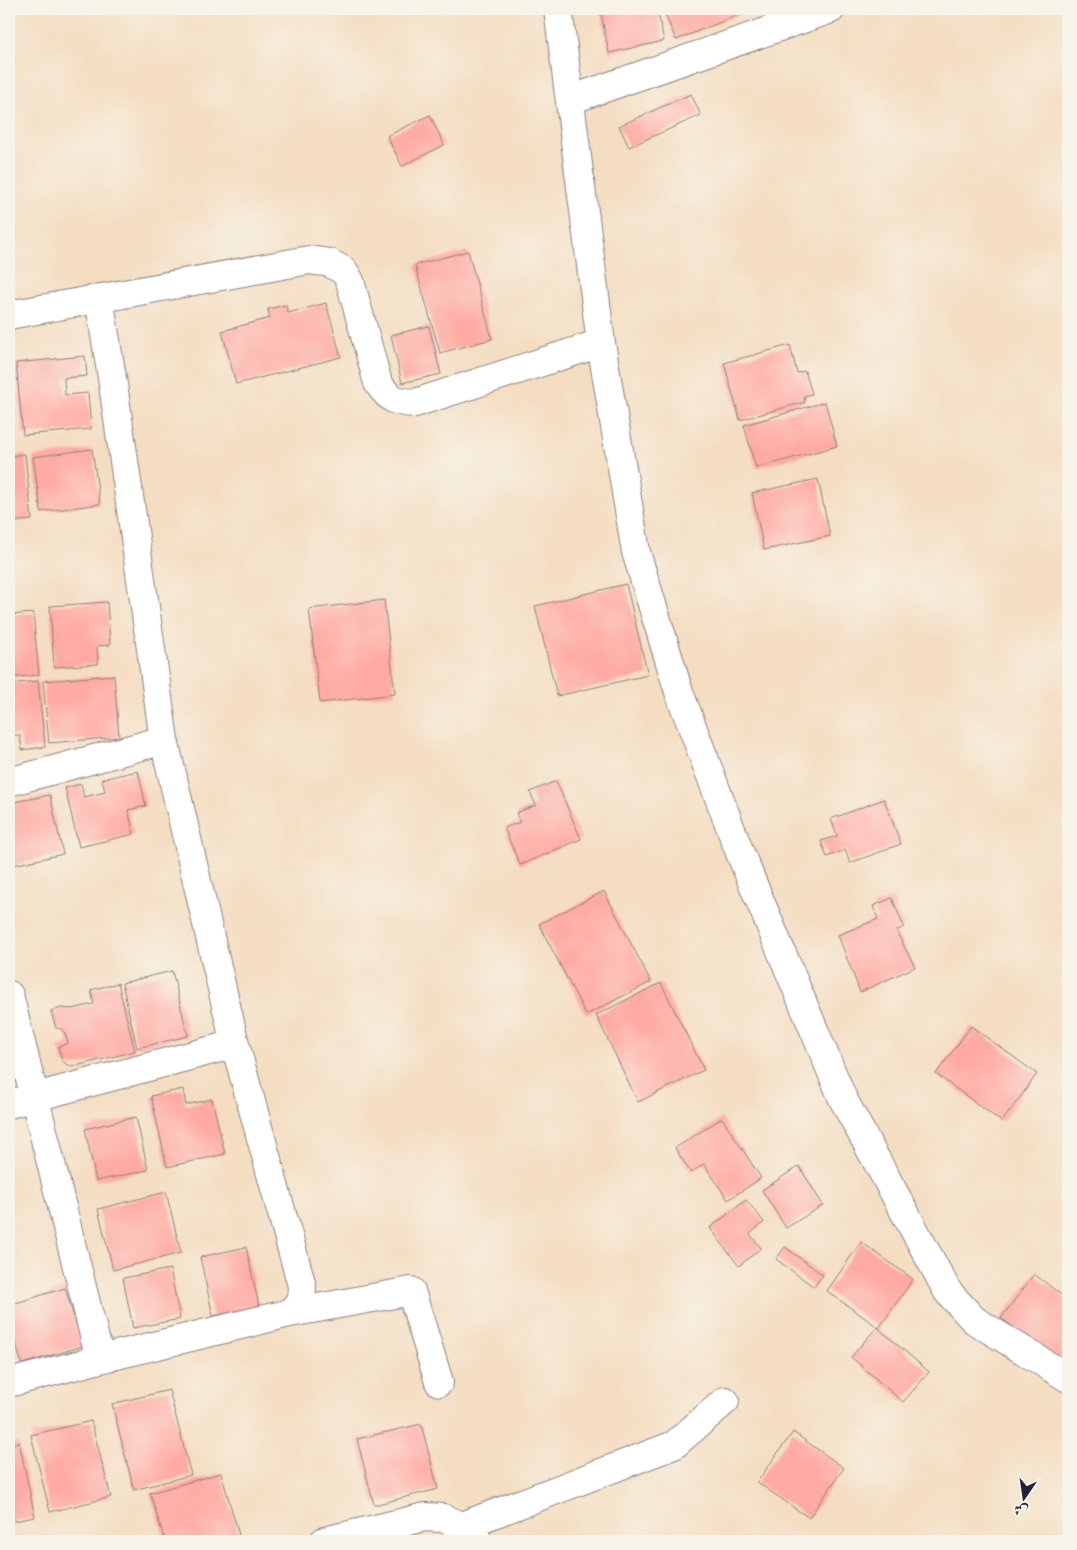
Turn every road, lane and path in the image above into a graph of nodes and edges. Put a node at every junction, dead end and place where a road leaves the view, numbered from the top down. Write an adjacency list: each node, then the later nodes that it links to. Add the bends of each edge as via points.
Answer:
1 (558, 9): 3 (street)
2 (831, 9): 3 (street)
3 (570, 100): 6 (street)
4 (99, 298): 5 (street); 6 (street, via 309,260 330,263 344,271 350,281 378,383 387,396 401,402 416,403); 7 (street)
5 (9, 315)
6 (601, 343): 14 (street, via 636,552 679,692 740,853 843,1099 948,1292 974,1320)
7 (164, 740): 8 (street); 10 (street)
8 (9, 782)
9 (9, 995): 11 (street)
10 (234, 1044): 11 (street); 12 (street, via 302,1286 301,1300)
11 (22, 1101): 13 (street)
12 (290, 1313): 13 (street); 15 (street, via 411,1291)
13 (100, 1359): 16 (street)
14 (1068, 1378)
15 (439, 1382)
16 (9, 1384)
17 (725, 1401): 18 (street, via 674,1445)
18 (470, 1534): 19 (street, via 443,1518 425,1518)
19 (324, 1541)

